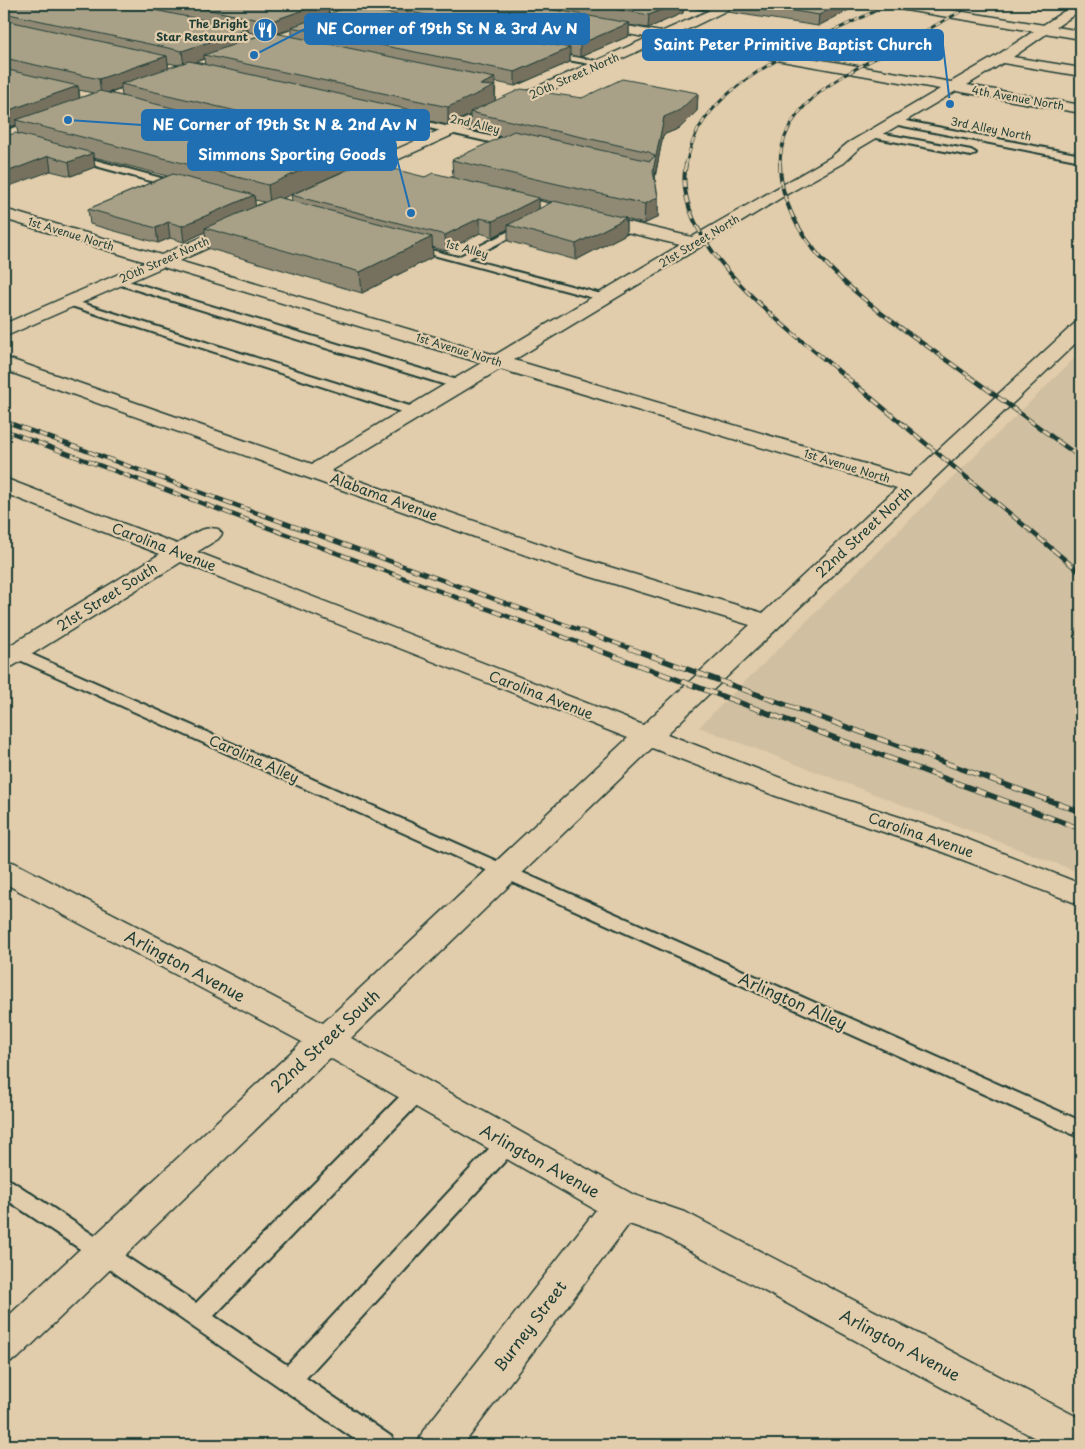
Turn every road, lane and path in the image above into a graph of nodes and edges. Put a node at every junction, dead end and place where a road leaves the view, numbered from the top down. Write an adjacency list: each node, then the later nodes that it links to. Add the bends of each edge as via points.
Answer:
1 (377, 4): 7 (street)
2 (683, 4): 5 (lane)
3 (893, 4): 10 (street)
4 (1081, 5): 10 (street, 21st Street North)
5 (727, 7): 12 (street, 20th Street North)
6 (326, 12): 7 (lane)
7 (344, 16): 8 (lane); 14 (street)
8 (363, 20)
9 (576, 21): 12 (street, 4th Avenue North)
10 (1044, 29): 11 (street); 18 (street, 21st Street North)
11 (1081, 35)
12 (661, 36): 19 (street, 20th Street North); 22 (street, 4th Avenue North)
13 (250, 38): 14 (street)
14 (269, 42): 15 (street); 16 (street)
15 (298, 48)
16 (242, 51)
17 (544, 53): 19 (lane)
18 (1001, 59): 20 (street); 22 (street, 21st Street North)
19 (601, 64): 25 (street, 20th Street North)
20 (1081, 72)
21 (170, 77): 26 (street)
22 (953, 87): 28 (street, 4th Avenue North); 30 (street, 21st Street North)
23 (510, 92): 25 (street)
24 (74, 96): 26 (street)
25 (530, 96): 31 (street, 20th Street North)
26 (98, 102): 27 (street); 33 (street)
27 (128, 109)
28 (1081, 109)
29 (396, 117): 31 (lane, 2nd Alley)
30 (896, 122): 32 (street, 21st Street North); 38 (lane, 3rd Alley North)
31 (452, 130): 35 (lane, 2nd Alley); 40 (street, 20th Street North)
32 (874, 135): 36 (lane); 48 (street, 21st Street North)
33 (4, 137): 34 (lane)
34 (22, 143)
35 (527, 147)
36 (971, 152)
37 (60, 153): 43 (lane)
38 (1081, 158)
39 (341, 159): 40 (street)
40 (370, 166): 41 (street); 42 (street, 20th Street North)
41 (398, 173)
42 (327, 187)
43 (190, 189)
44 (491, 195): 45 (street)
45 (556, 210): 48 (street); 50 (lane)
46 (4, 214): 51 (street, 1st Avenue North)
47 (257, 219): 51 (street, 20th Street North)
48 (695, 244): 53 (street, 21st Street North)
49 (404, 246): 50 (lane, 1st Alley)
50 (459, 260): 53 (lane, 1st Alley)
51 (161, 261): 52 (street, 20th Street North); 57 (street, 1st Avenue North)
52 (118, 281): 54 (street, 20th Street North); 59 (lane)
53 (605, 298): 57 (street, 21st Street North)
54 (69, 302): 56 (street, 20th Street North); 60 (lane)
55 (1081, 328): 63 (street, 22nd Street North)
56 (4, 332)
57 (498, 362): 59 (street, 21st Street North); 63 (street, 1st Avenue North)
58 (4, 363): 61 (street, Alabama Avenue)
59 (460, 385): 60 (street, 21st Street North)
60 (415, 412): 61 (street, 21st Street North)
61 (314, 472): 66 (street, Alabama Avenue, via 574,564)
62 (4, 485): 65 (street, Carolina Avenue)
63 (914, 486): 66 (street, 22nd Street North)
64 (210, 534): 65 (street, 21st Street South)
65 (179, 553): 67 (street, 21st Street South); 68 (street, Carolina Avenue)
66 (768, 622): 68 (street, 22nd Street North)
67 (8, 653): 70 (lane, Carolina Alley)
68 (647, 737): 70 (street, 22nd Street South); 71 (street, Carolina Avenue, via 786,790 948,843)
69 (4, 870): 72 (street, Arlington Avenue)
70 (505, 872): 72 (street, 22nd Street South); 74 (lane, Arlington Alley)
71 (1081, 895)
72 (327, 1040): 73 (street, Arlington Avenue); 78 (street, 22nd Street South)
73 (417, 1092): 75 (street, Arlington Avenue); 79 (lane)
74 (1081, 1130)
75 (508, 1143): 77 (street, Arlington Avenue); 81 (lane)
76 (4, 1187): 78 (lane)
77 (621, 1206): 82 (street, Arlington Avenue, via 674,1224); 84 (street, Burney Street)
78 (103, 1252): 79 (lane); 80 (street, 22nd Street South)
79 (198, 1317): 81 (lane)
80 (4, 1346)
81 (289, 1380): 83 (lane)
82 (1081, 1441)
83 (383, 1445)
84 (438, 1445)

